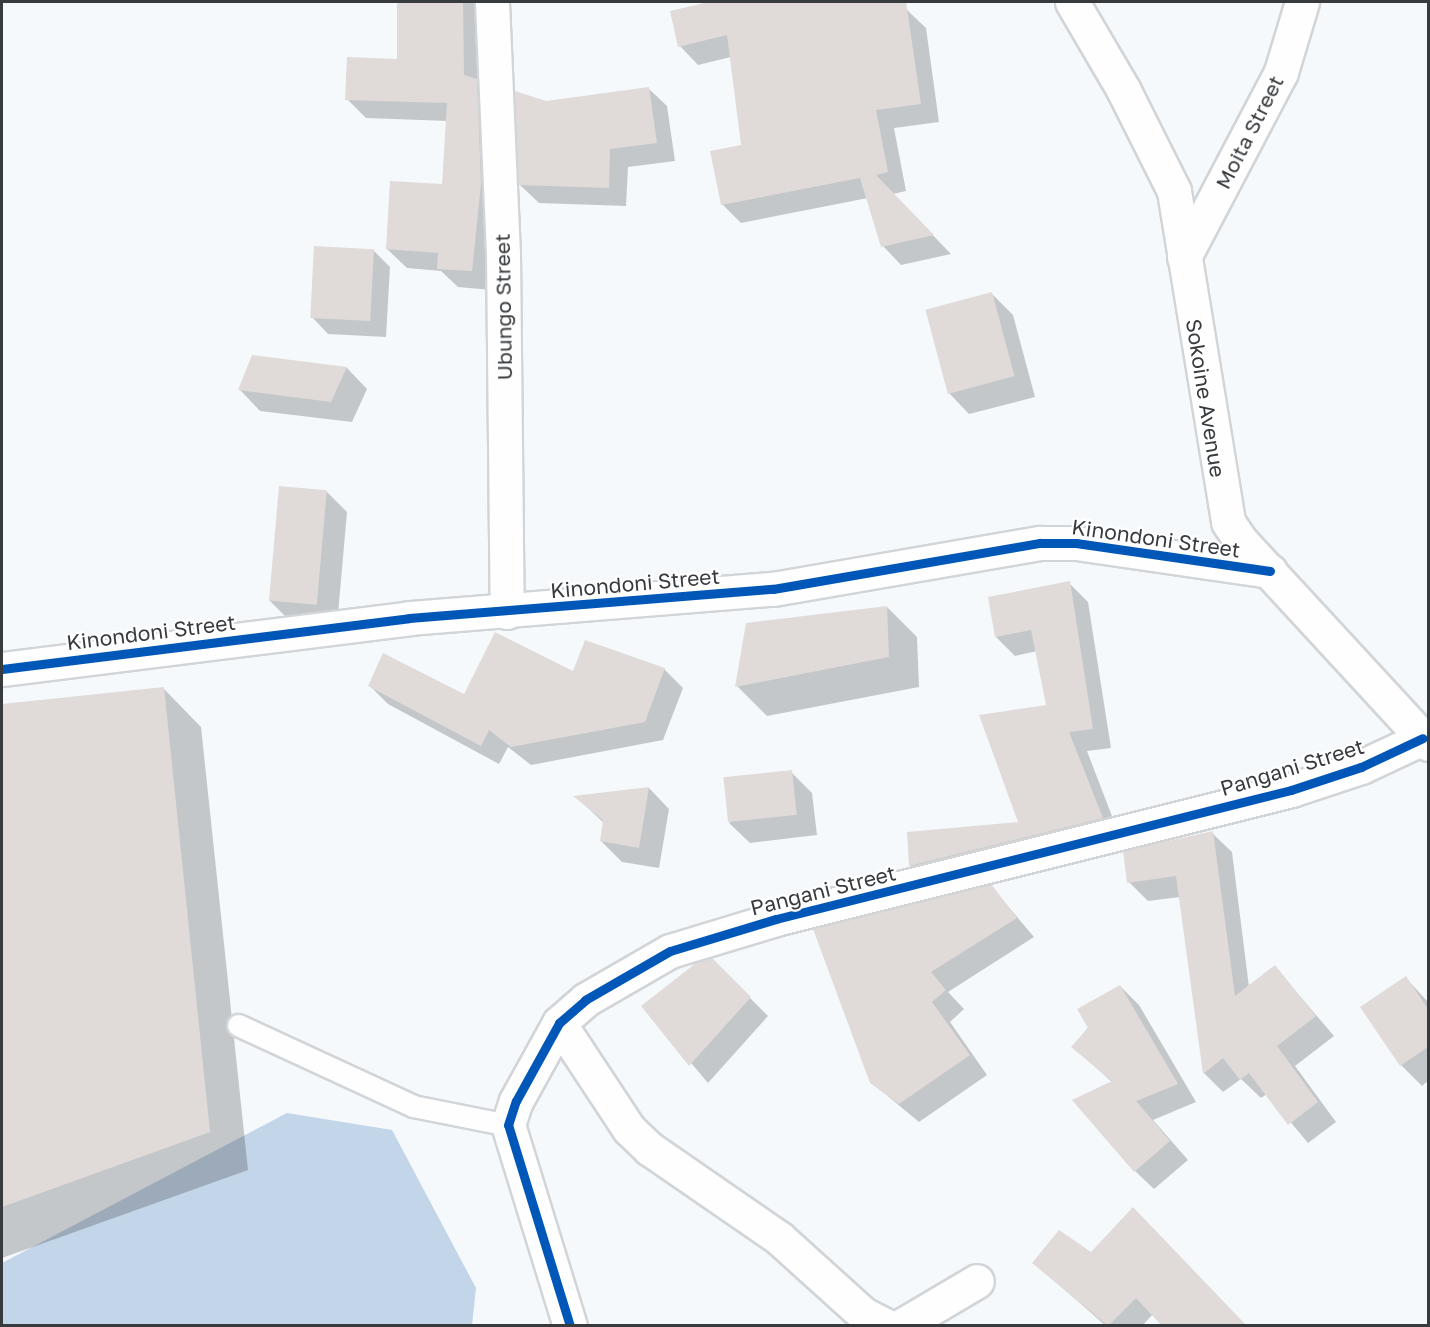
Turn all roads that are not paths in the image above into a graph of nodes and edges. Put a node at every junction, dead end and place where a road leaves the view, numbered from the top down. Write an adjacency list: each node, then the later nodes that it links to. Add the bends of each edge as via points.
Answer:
1 (492, 2): 6 (street, Ubungo Street, via 503,255)
2 (1072, 2): 4 (street, Sokoine Avenue, via 1123,89 1174,191)
3 (1302, 2): 4 (street, Moita Street, via 1281,72)
4 (1184, 256): 5 (street, Sokoine Avenue, via 1222,502 1228,522)
5 (1269, 571): 6 (street, Kinondoni Street, via 1076,543 1040,543 773,589); 8 (street, Sokoine Avenue)
6 (507, 612): 7 (street, Kinondoni Street, via 409,618)
7 (2, 669)
8 (1426, 741): 9 (street, Pangani Street, via 1291,790 776,919 670,951 585,1000)
9 (559, 1023): 11 (street, Pangani Street, via 516,1101); 14 (street, via 629,1129 643,1142 779,1238 863,1314)
10 (238, 1025): 11 (lane, via 413,1106)
11 (508, 1125): 13 (street)
12 (977, 1281): 15 (street)
13 (570, 1326)
14 (887, 1326)
15 (901, 1326)

